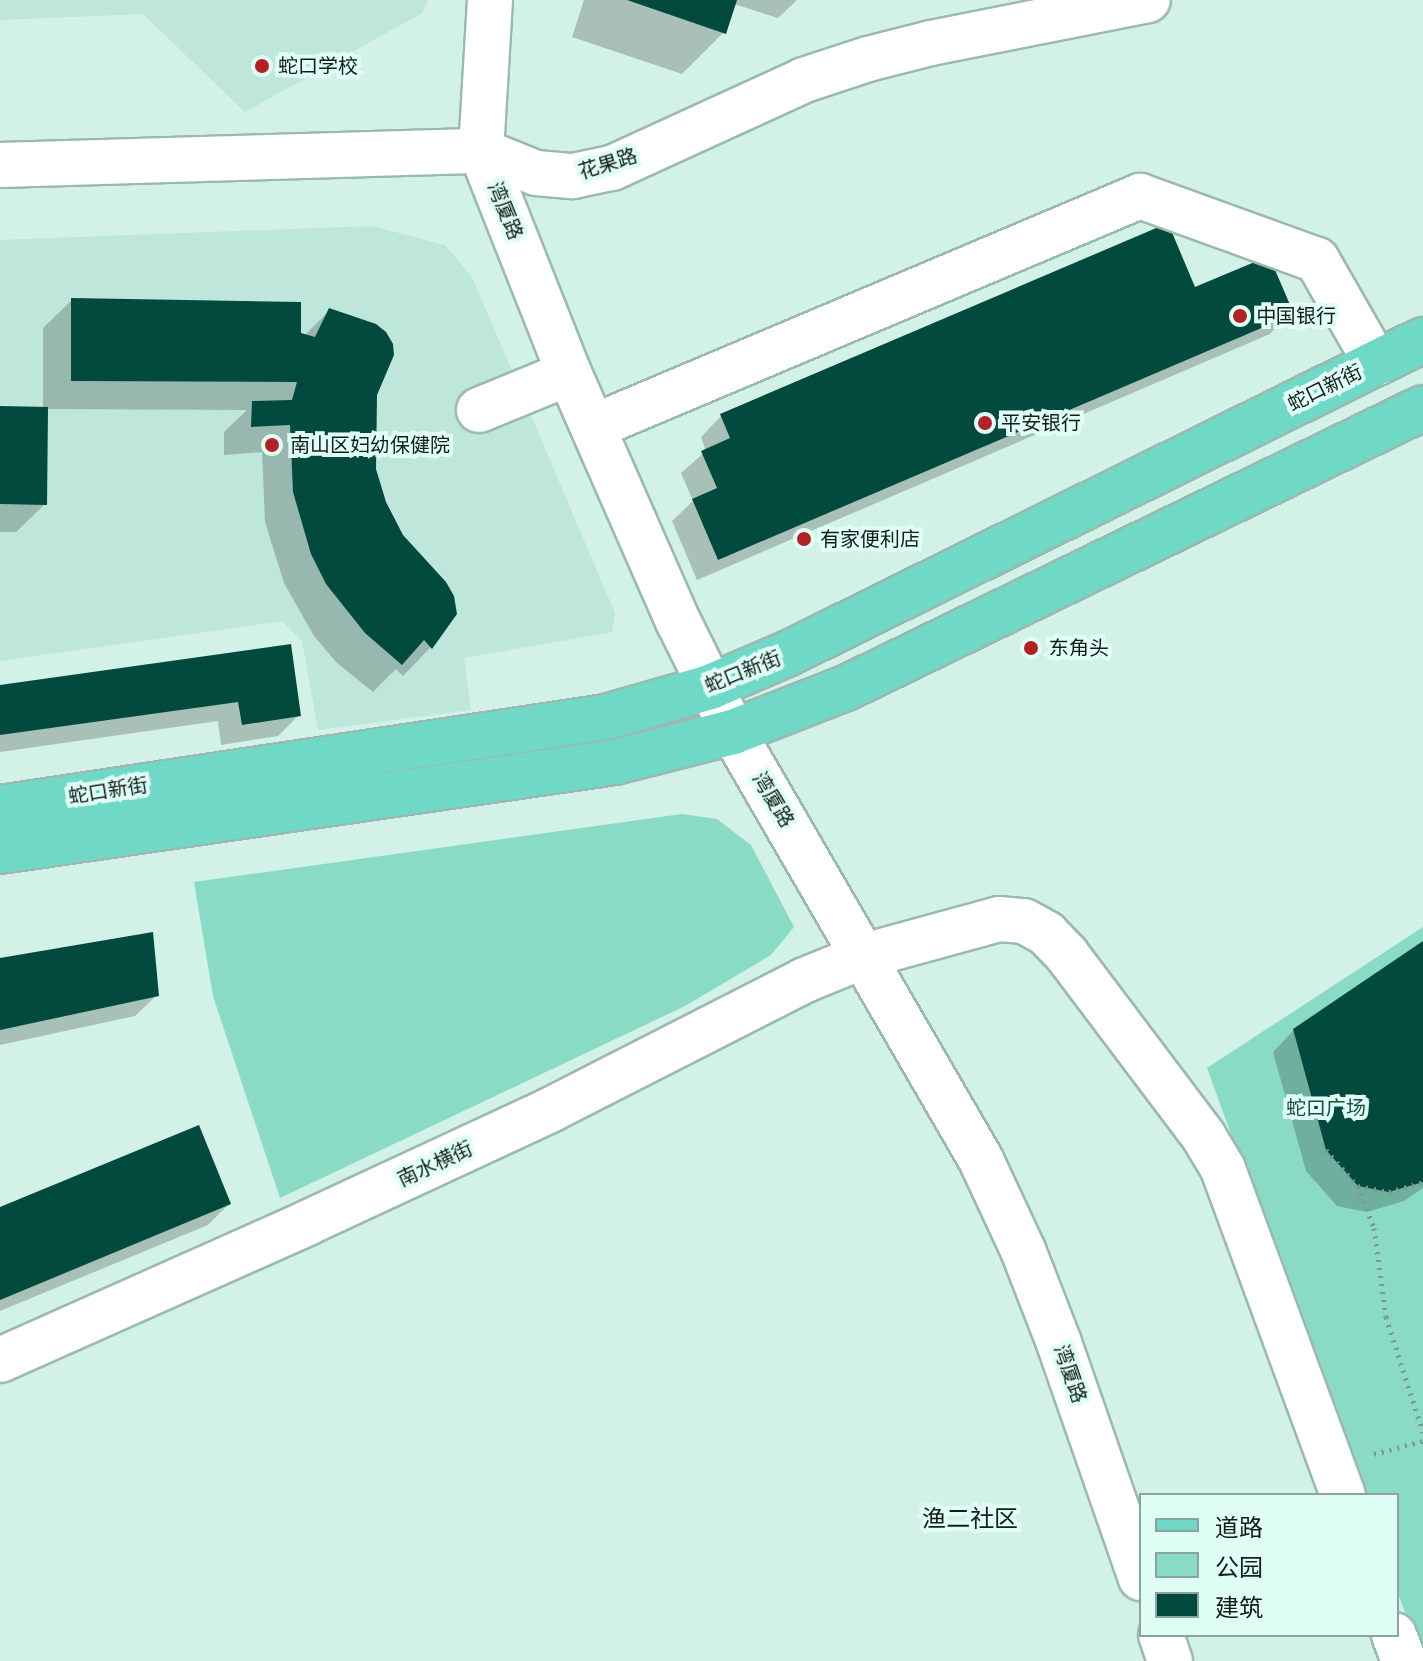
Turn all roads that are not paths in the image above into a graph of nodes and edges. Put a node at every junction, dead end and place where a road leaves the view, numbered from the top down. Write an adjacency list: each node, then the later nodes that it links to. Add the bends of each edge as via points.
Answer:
1 (490, 0): 3 (street, 湾厦路)
2 (1148, 0): 3 (street, 花果路, via 868,59 804,80 612,168 573,176 536,173)
3 (481, 151): 4 (street, 花果路); 7 (street, 湾厦路)
4 (0, 165)
5 (1423, 340): 6 (main road, 蛇口新街)
6 (1376, 363): 10 (street, via 1317,260 1140,196); 11 (main road, 蛇口新街)
7 (569, 373): 9 (street); 10 (street, 湾厦路)
8 (1423, 408): 12 (main road, via 846,688)
9 (479, 410)
10 (593, 427): 11 (street, 湾厦路)
11 (710, 687): 12 (street, 湾厦路); 13 (main road, 蛇口新街, via 606,717)
12 (733, 732): 14 (main road, via 615,762); 15 (street, 湾厦路)
13 (0, 808)
14 (0, 851)
15 (864, 956): 16 (street, 南水横街, via 805,980 550,1110); 17 (street, 南水横街, via 999,919 1024,921 1047,934 1067,955 1186,1109 1223,1169); 18 (street, 湾厦路, via 981,1160 1023,1250)
16 (0, 1360)
17 (1342, 1493)
18 (1139, 1572)
19 (1162, 1637): 21 (street)
20 (1395, 1637): 22 (street)
21 (1170, 1661)
22 (1404, 1661)

